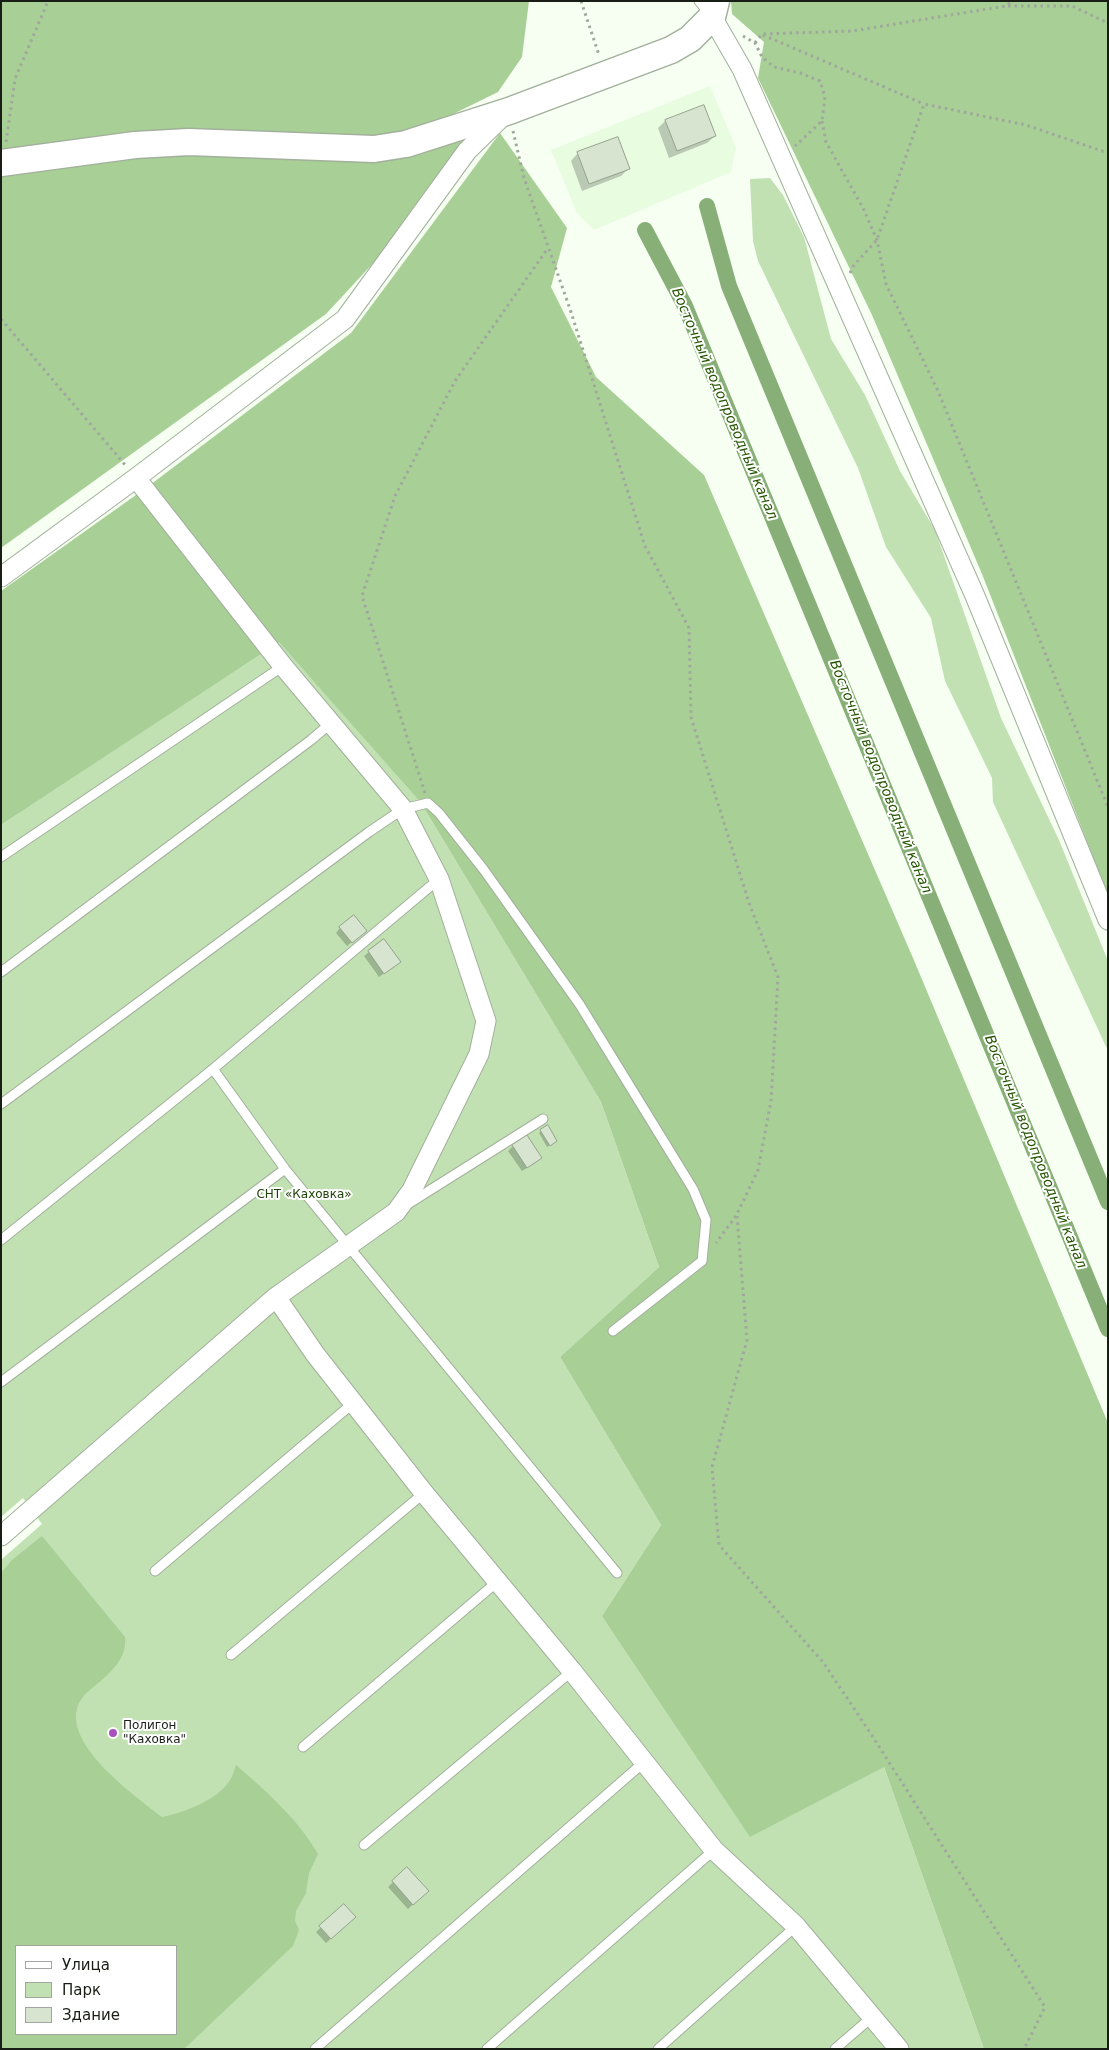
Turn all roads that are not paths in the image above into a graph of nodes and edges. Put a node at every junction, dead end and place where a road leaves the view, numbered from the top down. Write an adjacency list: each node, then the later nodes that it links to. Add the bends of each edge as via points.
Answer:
1 (709, 7): 2 (street, via 690,39 672,50); 11 (street, via 742,69 975,596)
2 (509, 111): 3 (street, via 406,144 374,149 189,142 135,144); 4 (street, via 467,151 345,319)
3 (2, 162)
4 (136, 478): 5 (street); 6 (street)
5 (1, 577)
6 (283, 666): 7 (street); 9 (lane)
7 (331, 723): 8 (street); 12 (lane)
8 (403, 809): 10 (street); 14 (lane); 21 (lane, via 428,803 484,870 580,1005 693,1189 706,1220 702,1261)
9 (1, 857)
10 (439, 879): 13 (lane); 17 (street, via 486,1021 478,1054 412,1190)
11 (1108, 920)
12 (1, 972)
13 (213, 1070): 16 (lane); 18 (lane)
14 (1, 1104)
15 (543, 1119): 17 (lane)
16 (286, 1169): 19 (lane); 22 (lane)
17 (396, 1212): 19 (street)
18 (1, 1240)
19 (348, 1245): 20 (street); 27 (lane)
20 (276, 1297): 23 (street); 25 (street)
21 (613, 1331)
22 (1, 1382)
23 (352, 1404): 24 (street); 26 (lane)
24 (424, 1494): 28 (street); 29 (lane)
25 (1, 1536)
26 (156, 1571)
27 (617, 1573)
28 (497, 1582): 30 (street); 31 (lane)
29 (231, 1655)
30 (572, 1671): 32 (street); 33 (lane)
31 (302, 1747)
32 (643, 1763): 34 (street); 37 (lane)
33 (364, 1845)
34 (714, 1850): 35 (street); 38 (lane)
35 (796, 1926): 36 (street); 39 (lane)
36 (872, 2017): 40 (lane); 41 (street)
37 (316, 2049)
38 (487, 2049)
39 (658, 2049)
40 (836, 2049)
41 (899, 2049)

